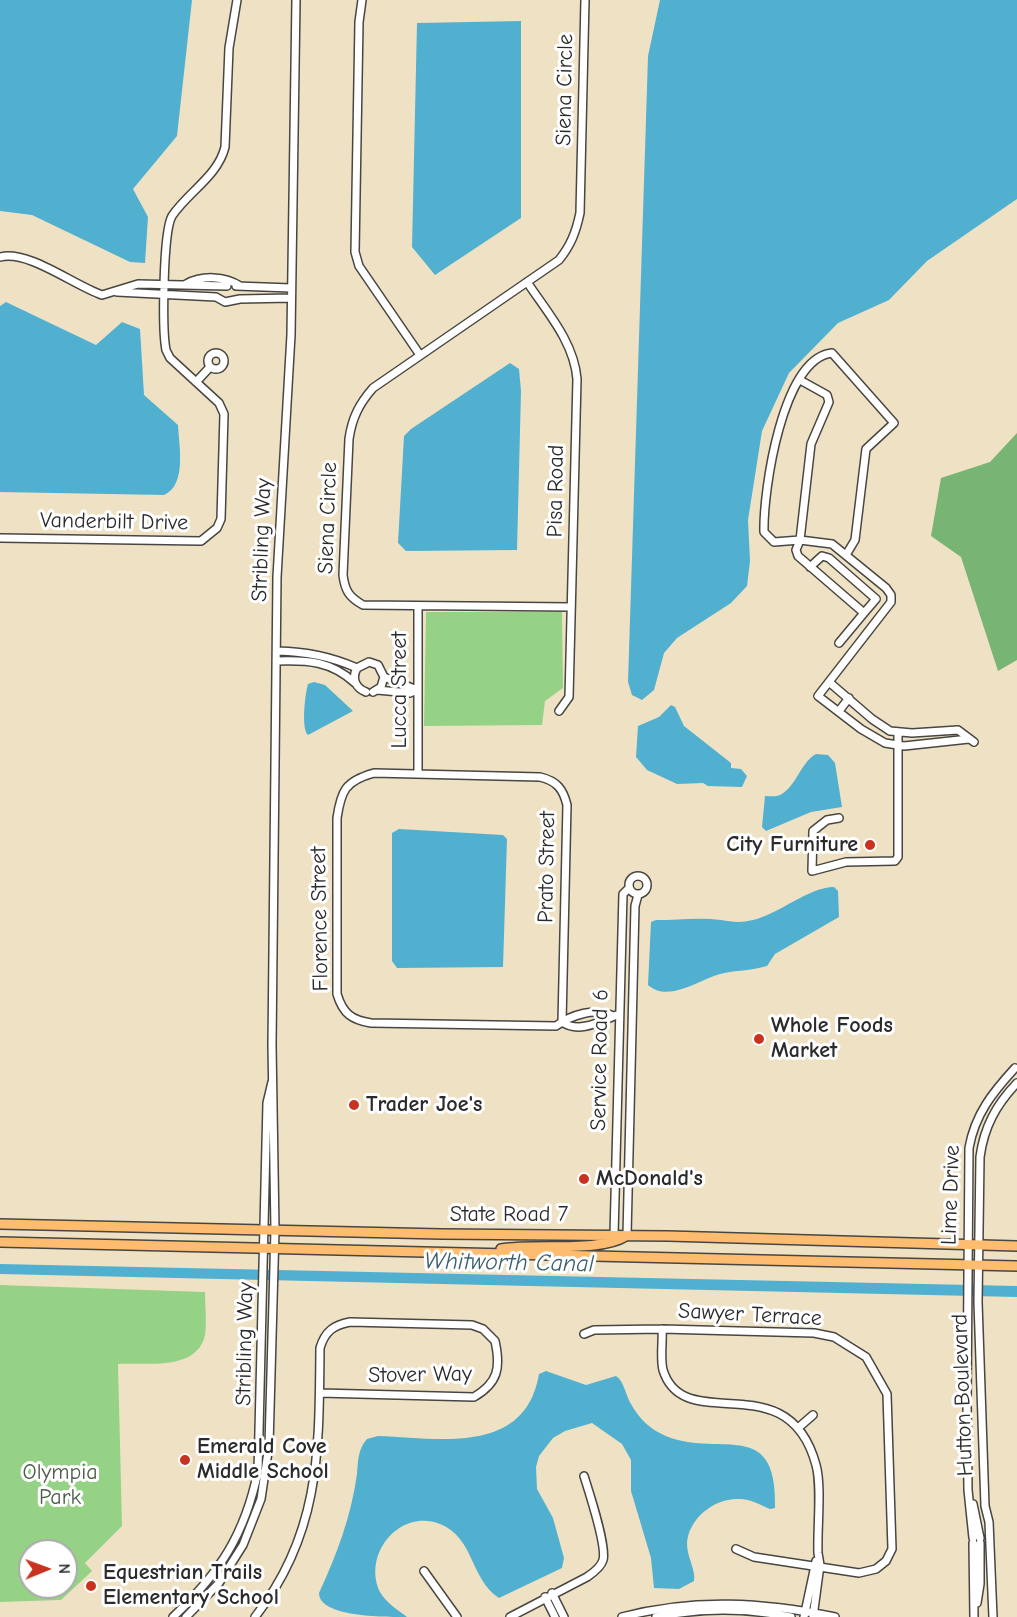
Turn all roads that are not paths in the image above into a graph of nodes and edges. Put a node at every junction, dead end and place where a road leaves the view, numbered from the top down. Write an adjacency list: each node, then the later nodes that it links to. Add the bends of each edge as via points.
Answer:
1 (237, 0): 7 (street, Vanderbilt Drive, via 228,48 222,160 172,216 167,229)
2 (296, 0): 9 (street, Stribling Way)
3 (362, 0): 14 (street, via 355,252 359,266)
4 (585, 0): 6 (street, Siena Circle, via 580,213 570,245 559,260)
5 (0, 256): 10 (street, via 11,254 27,259 102,295)
6 (527, 282): 14 (street, Siena Circle); 23 (street, Pisa Road, via 566,340 576,367)
7 (166, 284): 8 (street, via 184,285 195,279); 10 (street, via 138,284); 11 (street, Vanderbilt Drive)
8 (227, 285): 9 (street); 12 (street)
9 (291, 288): 13 (street, Stribling Way)
10 (117, 292): 11 (street)
11 (165, 295): 12 (street); 17 (street, Vanderbilt Drive, via 166,350)
12 (219, 298): 13 (street, via 225,302)
13 (291, 298): 26 (street, Stribling Way)
14 (420, 355): 22 (street, Siena Circle, via 373,388 352,422 343,575 351,598 363,605)
15 (210, 367): 17 (street)
16 (800, 380): 19 (street, via 827,395 829,402 811,444); 19 (street, via 784,409 774,440 764,519 764,532 769,540); 20 (street, via 819,357 832,352 894,423 866,448 855,540)
17 (197, 381): 18 (street, Vanderbilt Drive, via 219,403 224,414 221,519 217,528 201,541)
18 (0, 538)
19 (800, 540): 20 (street, via 832,544); 21 (street, via 798,556)
20 (846, 555): 30 (street, via 886,588 891,602)
21 (810, 567): 24 (street); 24 (street, via 822,556 829,558 876,598)
22 (418, 606): 23 (street, Siena Circle); 33 (street, Lucca Street)
23 (572, 607): 35 (street, Pisa Road, via 569,697)
24 (864, 613): 25 (street)
25 (839, 643)
26 (277, 651): 27 (street, Stribling Way); 28 (street, via 310,652)
27 (277, 661): 31 (street, via 317,661 335,667); 50 (street, Stribling Way, via 272,1082 267,1103)
28 (357, 668): 29 (street, via 374,663); 31 (street)
29 (384, 677): 32 (street); 33 (street)
30 (830, 682): 34 (street); 36 (street, via 818,696)
31 (355, 683): 32 (street)
32 (374, 690): 33 (street)
33 (417, 690): 41 (street, Lucca Street)
34 (849, 698): 36 (street); 37 (street)
35 (560, 711)
36 (839, 711): 38 (street)
37 (864, 712): 38 (street); 39 (street)
38 (854, 724): 40 (street)
39 (898, 733): 40 (street); 40 (street, via 958,730 972,741)
40 (896, 746): 42 (street, via 896,861 846,862 812,871 813,831 827,820)
41 (418, 773): 46 (street, Prato Street, via 540,777 551,780 564,794 567,805); 46 (street, Florence Street, via 359,777 340,797 340,1005 350,1017 371,1023 556,1026)
42 (839, 818)
43 (629, 888): 44 (street); 44 (street, via 632,878 643,877 647,889); 45 (street, Service Road 6, via 623,894)
44 (638, 895): 52 (street, Service Road 6)
45 (616, 1015): 46 (street, Florence Street, via 587,1013); 46 (street, Florence Street, via 581,1027); 51 (street, Service Road 6)
46 (562, 1022)
47 (1015, 1068): 54 (street, Lime Drive, via 983,1107 973,1129)
48 (1017, 1083): 56 (street, Lime Drive, via 993,1113 982,1141)
49 (0, 1226): 50 (main road, State Road 7)
50 (270, 1230): 51 (main road, State Road 7); 57 (street, Stribling Way)
51 (614, 1235): 52 (main road, State Road 7)
52 (627, 1235): 54 (main road, State Road 7); 58 (main road, via 606,1245 534,1245)
53 (0, 1242): 57 (main road, State Road 7)
54 (968, 1246): 56 (main road, State Road 7); 59 (street, Lime Drive)
55 (1017, 1246): 56 (main road, State Road 7)
56 (980, 1247): 60 (street, Lime Drive)
57 (270, 1248): 58 (main road, State Road 7); 82 (street, Stribling Way, via 264,1285 261,1443 252,1498 223,1562); 83 (street, Stribling Way, via 274,1264 269,1445 261,1499 232,1564)
58 (478, 1252): 59 (main road, State Road 7)
59 (967, 1266): 60 (main road, State Road 7); 68 (street, Hutton Boulevard)
60 (979, 1266): 61 (main road, State Road 7); 69 (street, Hutton Boulevard, via 985,1506)
61 (1017, 1266)
62 (662, 1329): 63 (street, Sawyer Terrace, via 594,1330); 66 (street, via 663,1368 670,1385 682,1398 764,1407); 73 (street, Sawyer Terrace, via 814,1333 834,1337 866,1357 877,1373 887,1394 892,1549 876,1569 859,1573)
63 (584, 1334)
64 (320, 1393): 64 (street, Stover Way, via 474,1396 490,1388 497,1373 495,1341 472,1325 336,1324 324,1336 320,1348); 78 (street, via 318,1458 300,1537 284,1577)
65 (813, 1415): 66 (street)
66 (798, 1428): 73 (street, via 817,1468)
67 (584, 1476): 77 (street, via 603,1545 603,1560 587,1577)
68 (968, 1490): 70 (street, Hutton Boulevard); 71 (street, Hutton Boulevard)
69 (989, 1522): 70 (street); 75 (street, Hutton Boulevard)
70 (978, 1523): 71 (street, Hutton Boulevard)
71 (976, 1540): 76 (street, Hutton Boulevard); 81 (street, Hutton Boulevard)
72 (736, 1549): 73 (street, Sawyer Terrace, via 754,1557)
73 (818, 1565): 79 (street); 80 (street)
74 (424, 1571): 85 (street)
75 (992, 1583): 76 (street); 93 (street, Hutton Boulevard)
76 (980, 1584): 81 (street, Hutton Boulevard)
77 (549, 1595): 86 (street); 87 (street); 88 (street)
78 (257, 1614): 84 (street)
79 (804, 1614): 80 (street); 89 (street, via 756,1604 708,1603 656,1608)
80 (813, 1615): 92 (street)
81 (974, 1616)
82 (173, 1617)
83 (186, 1617)
84 (268, 1617)
85 (458, 1617)
86 (510, 1617)
87 (555, 1617)
88 (564, 1617)
89 (622, 1617)
90 (656, 1617): 91 (street, via 723,1611)
91 (791, 1617)
92 (835, 1617)
93 (993, 1617)

